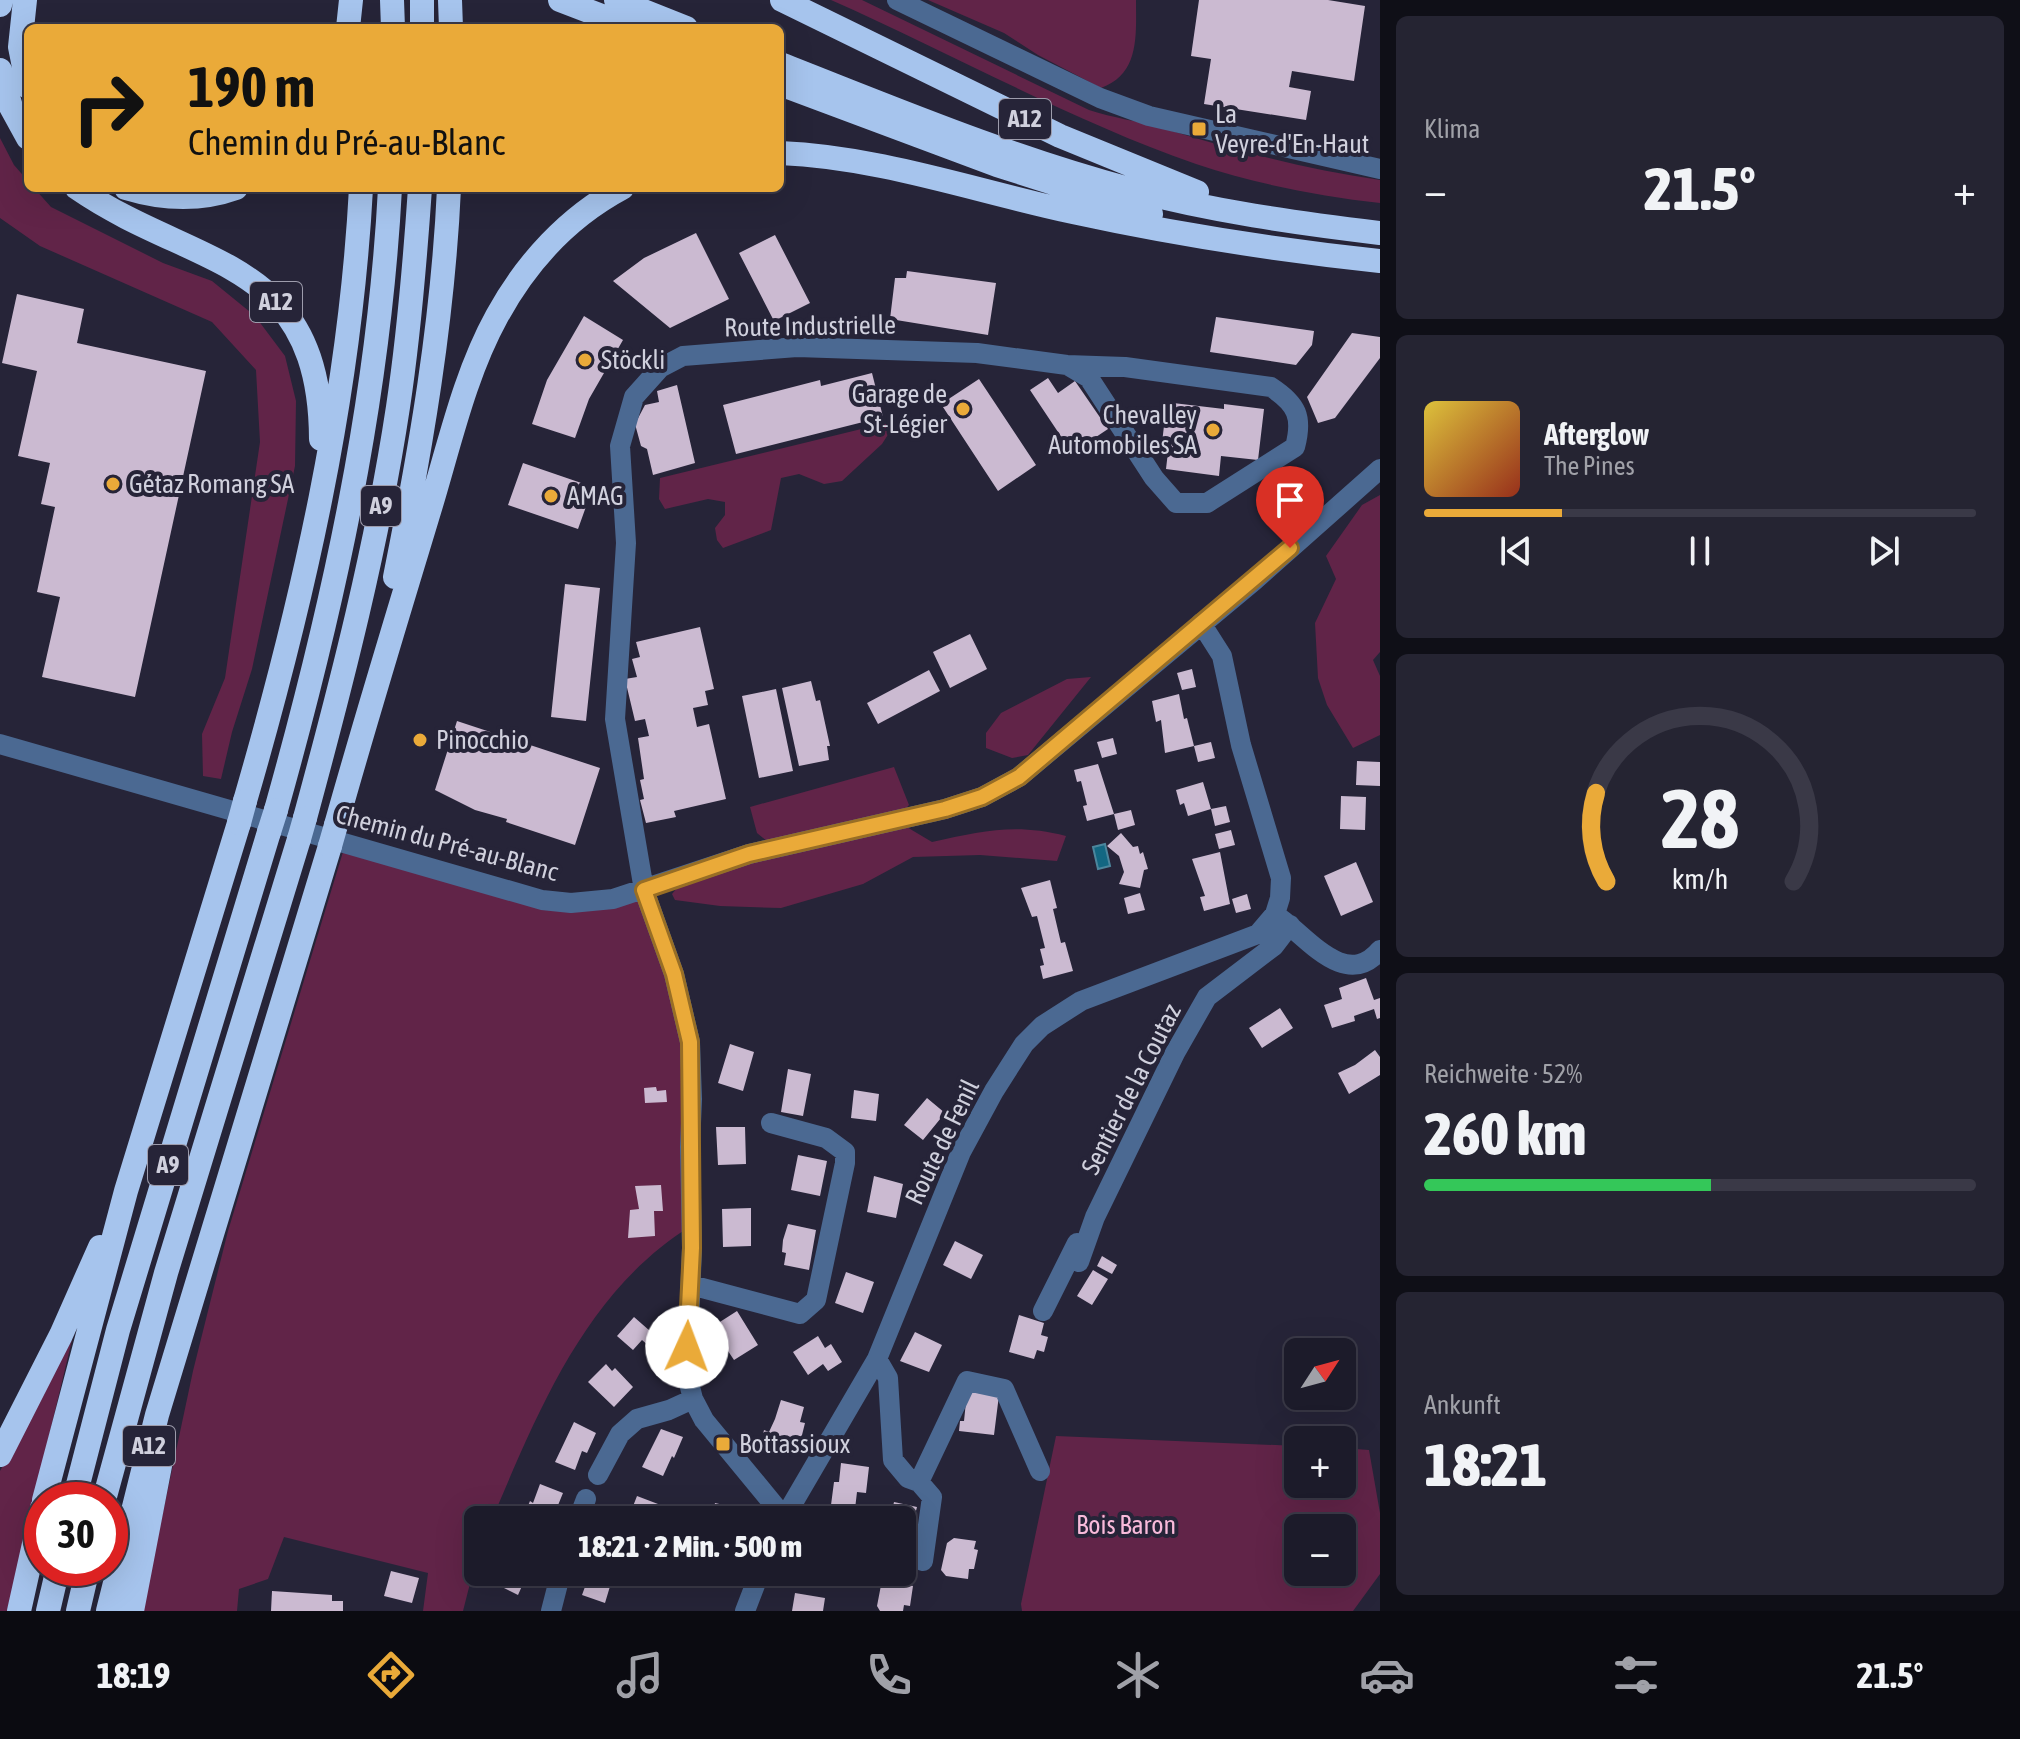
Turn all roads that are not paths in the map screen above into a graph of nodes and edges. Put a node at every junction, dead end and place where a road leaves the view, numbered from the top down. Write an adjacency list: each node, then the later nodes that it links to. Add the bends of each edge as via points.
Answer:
1 (25, 0): 19 (highway, via 20,47)
2 (351, 0): 11 (highway)
3 (359, 0): 12 (highway)
4 (392, 0): 13 (highway)
5 (422, 0): 14 (highway)
6 (450, 0): 15 (highway)
7 (560, 0): 16 (highway)
8 (616, 0): 17 (highway)
9 (782, 0): 33 (highway, A12, via 1074,142)
10 (897, 0): 24 (street, via 1100,98 1149,116)
11 (348, 24)
12 (361, 24)
13 (393, 24)
14 (422, 24)
15 (451, 24)
16 (623, 24)
17 (676, 24)
18 (784, 66): 33 (highway, A12, via 969,138 1090,178)
19 (24, 67)
20 (0, 70): 22 (highway)
21 (784, 85): 35 (highway, A12, via 997,165)
22 (24, 131)
23 (784, 153): 35 (highway, A12, via 872,164 1073,212)
24 (1380, 169)
25 (84, 192): 39 (highway, A12, via 228,265 286,314 304,343 319,397)
26 (140, 192): 27 (highway, via 176,197)
27 (219, 192)
28 (361, 192): 39 (highway, via 343,380)
29 (390, 192): 59 (highway, A9, via 371,383 321,641 118,1330)
30 (420, 192): 60 (highway, A9, via 404,364 353,633 302,828 166,1273)
31 (449, 192): 41 (highway, via 430,387)
32 (616, 192): 41 (highway, A12, via 576,218 544,249 490,330 469,380)
33 (1276, 218): 34 (highway, A12)
34 (1380, 233)
35 (1251, 244): 36 (highway, A12)
36 (1380, 261)
37 (1067, 365): 37 (street, Route Industrielle, via 1089,378 1176,503 1207,503 1295,447 1301,426 1291,400 1271,387 1125,367); 43 (street, Route Industrielle, via 977,353 755,350 683,356 660,368 634,397 620,446 626,543 615,719)
38 (1380, 469): 40 (street)
39 (314, 521): 47 (highway, via 242,812)
40 (1201, 623): 43 (street, Chemin du Pré-au-Blanc, via 1019,777 982,797 749,854); 44 (street, via 1222,656 1241,745 1281,878)
41 (363, 729): 50 (highway, A12)
42 (0, 744): 43 (street, Chemin du Pré-au-Blanc, via 542,900 571,903)
43 (644, 890): 51 (street, Route Industrielle, via 674,974 690,1042)
44 (1282, 920): 45 (street, via 1323,956 1350,965 1373,958); 48 (street, Sentier de la Coutaz, via 1274,946 1207,997); 53 (street, Route de Fenil, via 1258,934 1081,1001 1024,1044 961,1152)
45 (1380, 950)
46 (771, 1123): 51 (street, via 826,1138 845,1152 816,1300 800,1314)
47 (126, 1191): 55 (highway); 58 (highway)
48 (1095, 1217): 49 (street, Sentier de la Coutaz); 52 (street, Sentier de la Coutaz)
49 (1079, 1262)
50 (198, 1284): 75 (highway, A12); 76 (highway)
51 (691, 1285): 54 (street, Route Industrielle, via 687,1375)
52 (1043, 1311)
53 (877, 1359): 61 (street, via 888,1378 893,1460 908,1478); 65 (street, Route de Fenil)
54 (693, 1399): 57 (street, via 637,1419 620,1434); 64 (street)
55 (0, 1455)
56 (1040, 1471): 61 (street, via 1004,1389 967,1381)
57 (598, 1475)
58 (49, 1482)
59 (79, 1482)
60 (109, 1482)
61 (919, 1482): 66 (street, via 932,1497)
62 (586, 1499): 63 (street)
63 (583, 1506)
64 (773, 1506)
65 (792, 1506)
66 (923, 1561)
67 (25, 1586): 72 (highway)
68 (54, 1586): 73 (highway)
69 (84, 1586): 74 (highway)
70 (557, 1586): 77 (street)
71 (755, 1586): 78 (street)
72 (19, 1611)
73 (48, 1611)
74 (78, 1611)
75 (108, 1611)
76 (132, 1611)
77 (551, 1611)
78 (745, 1611)

